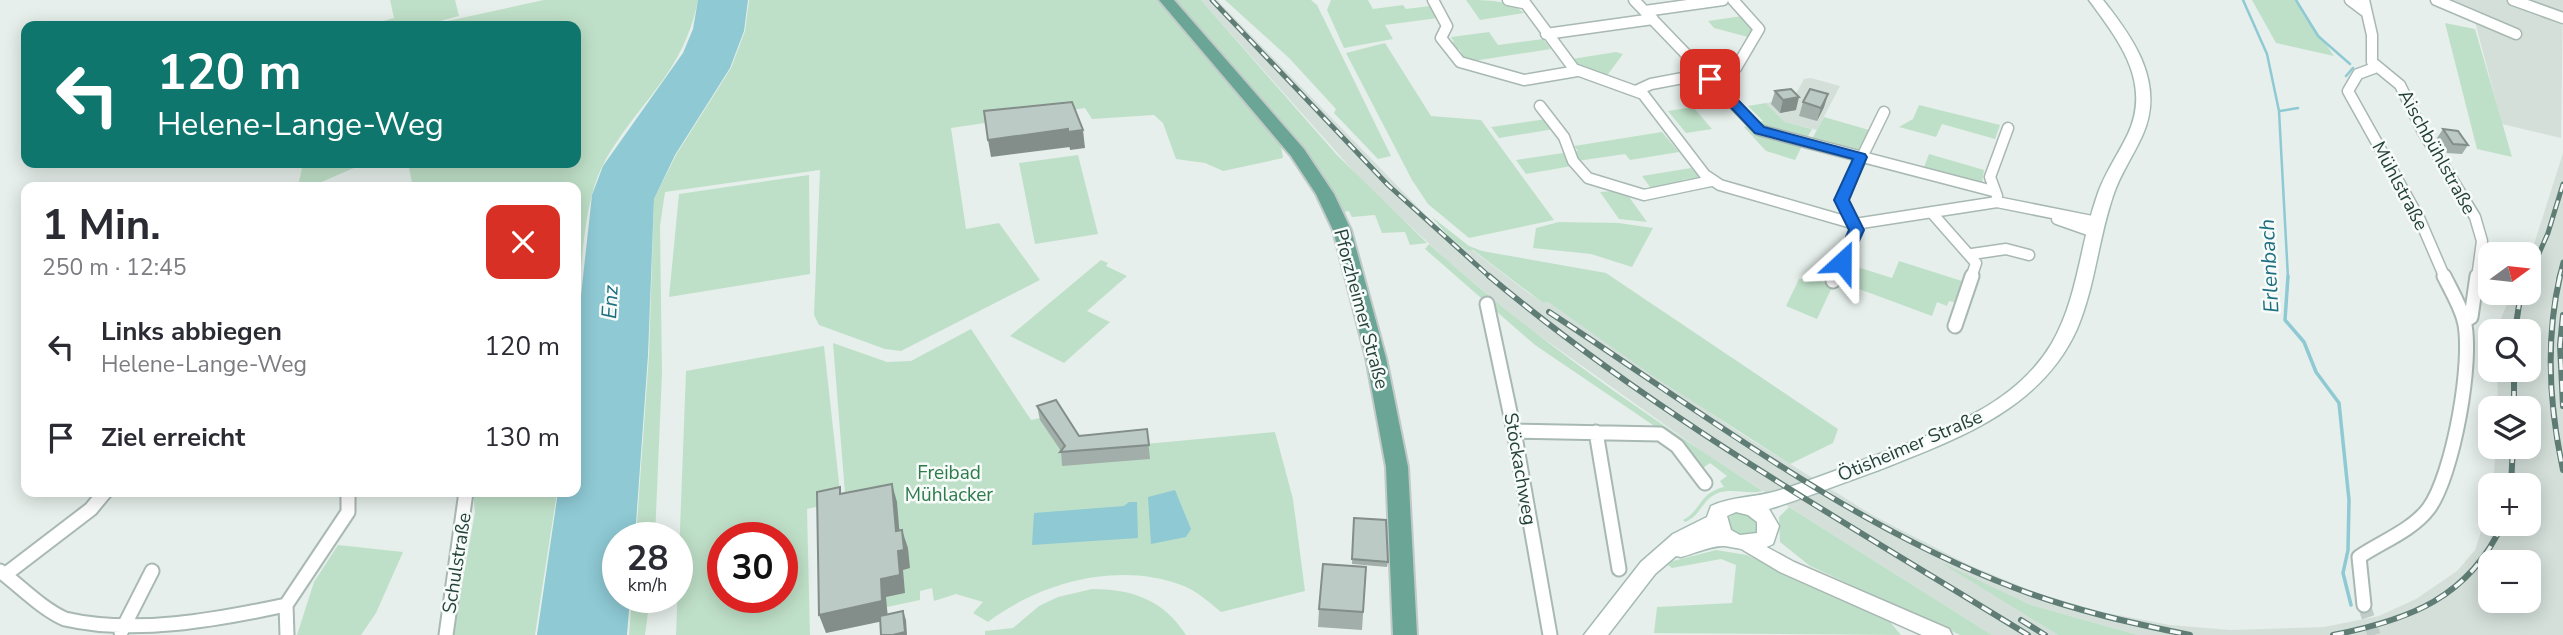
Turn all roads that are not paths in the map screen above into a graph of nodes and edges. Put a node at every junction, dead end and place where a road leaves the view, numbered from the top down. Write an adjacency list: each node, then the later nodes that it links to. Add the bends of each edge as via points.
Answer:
1 (1166, 0): 57 (main road, Pforzheimer Straße, via 1298,153 1342,230 1373,345 1397,467)
2 (1433, 0): 20 (street, via 1447,26 1441,38 1457,60 1524,80)
3 (1508, 0): 13 (street)
4 (1634, 0): 15 (street)
5 (1723, 0): 15 (street)
6 (1748, 0): 12 (street)
7 (2096, 0): 32 (main road, Ötisheimer Straße, via 2123,36 2144,78 2145,97 2139,126 2106,191)
8 (2350, 0): 14 (street)
9 (2364, 0): 14 (street)
10 (2436, 0): 18 (street)
11 (2513, 0): 16 (street)
12 (1734, 1): 21 (street, via 1759,31 1736,68)
13 (1523, 2): 17 (street)
14 (2366, 12): 19 (street)
15 (1649, 15): 17 (street); 21 (street)
16 (2563, 18)
17 (1546, 34): 20 (street)
18 (2516, 34)
19 (2376, 67): 37 (street, Aischbühlstraße, via 2398,82 2480,232 2482,250 2471,317); 37 (street, Mühlstraße, via 2364,68 2348,91 2420,220)
20 (1577, 71): 22 (street)
21 (1707, 75): 22 (street); 26 (street, via 1759,130)
22 (1638, 90): 27 (street)
23 (1540, 106): 27 (street, via 1588,178 1644,195)
24 (1884, 112): 26 (street)
25 (2008, 128): 28 (street, via 1990,177)
26 (1860, 157): 28 (street); 31 (street, via 1841,200)
27 (1712, 181): 31 (street)
28 (1993, 191): 29 (street)
29 (2001, 202): 30 (street); 32 (street)
30 (1932, 213): 31 (street); 33 (street)
31 (1855, 224): 35 (street, via 1855,237)
32 (2095, 227): 42 (main road, Ötisheimer Straße, via 2077,304 2059,347 2007,402 1943,436)
33 (1972, 254): 34 (street, via 2006,249); 38 (street, via 1976,269)
34 (2029, 255)
35 (1833, 281)
36 (1487, 304): 39 (street, Stöckachweg)
37 (2464, 321): 53 (street, via 2457,425 2444,484 2427,511 2359,557)
38 (1955, 326)
39 (1514, 431): 40 (street); 58 (street, Stöckachweg)
40 (1596, 432): 41 (street, via 1660,434 1679,445); 49 (street)
41 (1705, 483)
42 (1787, 496): 46 (main road, Ötisheimer Straße); 48 (main road)
43 (101, 497): 51 (street)
44 (348, 497): 52 (street, via 348,512)
45 (465, 497): 56 (street, Schulstraße)
46 (1749, 506): 47 (main road, Ötisheimer Straße, via 1722,508); 48 (main road)
47 (1721, 530): 48 (main road); 59 (main road, via 1664,554)
48 (1761, 534): 60 (street, via 1787,567)
49 (1619, 569)
50 (152, 571): 54 (street)
51 (3, 573): 54 (street, via 63,618)
52 (286, 605): 54 (street, via 167,631); 55 (street)
53 (2364, 605)
54 (121, 632)
55 (287, 635)
56 (446, 635)
57 (1405, 635)
58 (1550, 635)
59 (1595, 635)
60 (1942, 635)

